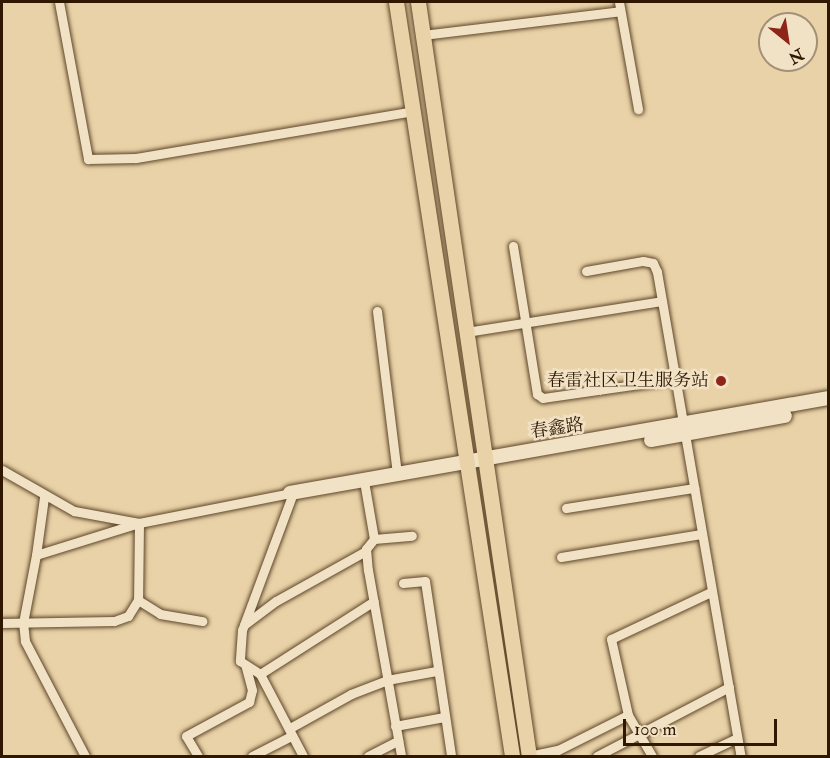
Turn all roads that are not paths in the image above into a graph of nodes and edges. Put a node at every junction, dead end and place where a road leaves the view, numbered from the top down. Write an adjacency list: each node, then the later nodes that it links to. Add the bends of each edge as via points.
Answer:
1 (59, 2): 7 (street, via 88,159 136,158)
2 (396, 2): 7 (main road)
3 (418, 2): 5 (main road)
4 (619, 6): 5 (street); 6 (street)
5 (423, 35): 13 (main road)
6 (638, 109)
7 (413, 111): 18 (main road)
8 (513, 246): 12 (street)
9 (586, 271): 10 (street, via 653,263)
10 (662, 301): 12 (street); 14 (street)
11 (377, 311): 20 (street)
12 (525, 324): 13 (street); 14 (street, via 537,394 543,398)
13 (466, 332): 18 (main road)
14 (675, 380): 17 (street)
15 (828, 399): 17 (main road, 春鑫路)
16 (828, 408): 17 (main road, 春鑫路)
17 (684, 430): 18 (main road, 春鑫路); 22 (street)
18 (480, 460): 20 (main road, 春鑫路); 60 (main road); 61 (main road)
19 (2, 470): 24 (street, via 25,479)
20 (397, 475): 21 (main road, 春鑫路)
21 (364, 481): 23 (main road, 春鑫路); 29 (street)
22 (694, 488): 25 (street); 27 (street)
23 (292, 493): 26 (street); 40 (street)
24 (45, 497): 26 (street, via 74,511); 31 (street)
25 (566, 508)
26 (139, 523): 31 (street); 35 (street)
27 (701, 534): 32 (street); 34 (street)
28 (412, 536): 29 (street)
29 (374, 539): 30 (street)
30 (366, 551): 36 (street); 40 (street, via 276,601)
31 (36, 555): 38 (street)
32 (561, 556)
33 (403, 583): 42 (street, via 425,581)
34 (711, 592): 45 (street); 46 (street, via 611,639)
35 (138, 600): 37 (street, via 160,614); 38 (street, via 136,610 114,621)
36 (374, 601): 43 (street); 44 (street)
37 (202, 621)
38 (23, 622): 39 (street); 53 (street, via 25,642)
39 (2, 623)
40 (244, 625): 41 (street, via 240,662)
41 (246, 667): 43 (street); 54 (street, via 252,690 249,702 186,736)
42 (436, 671): 44 (street); 47 (street)
43 (260, 674): 49 (street)
44 (387, 680): 48 (street); 49 (street)
45 (729, 687): 50 (street); 51 (street)
46 (628, 715): 50 (street); 61 (street)
47 (444, 717): 48 (street); 59 (street)
48 (395, 726): 52 (street)
49 (290, 732): 55 (street); 56 (street)
50 (641, 732): 62 (street); 63 (street)
51 (737, 738): 64 (street); 65 (street)
52 (398, 741): 57 (street); 58 (street)
53 (85, 756)
54 (198, 756)
55 (252, 756)
56 (303, 756)
57 (368, 756)
58 (400, 756)
59 (451, 756)
60 (512, 756)
61 (536, 756)
62 (597, 756)
63 (652, 756)
64 (699, 756)
65 (741, 756)

